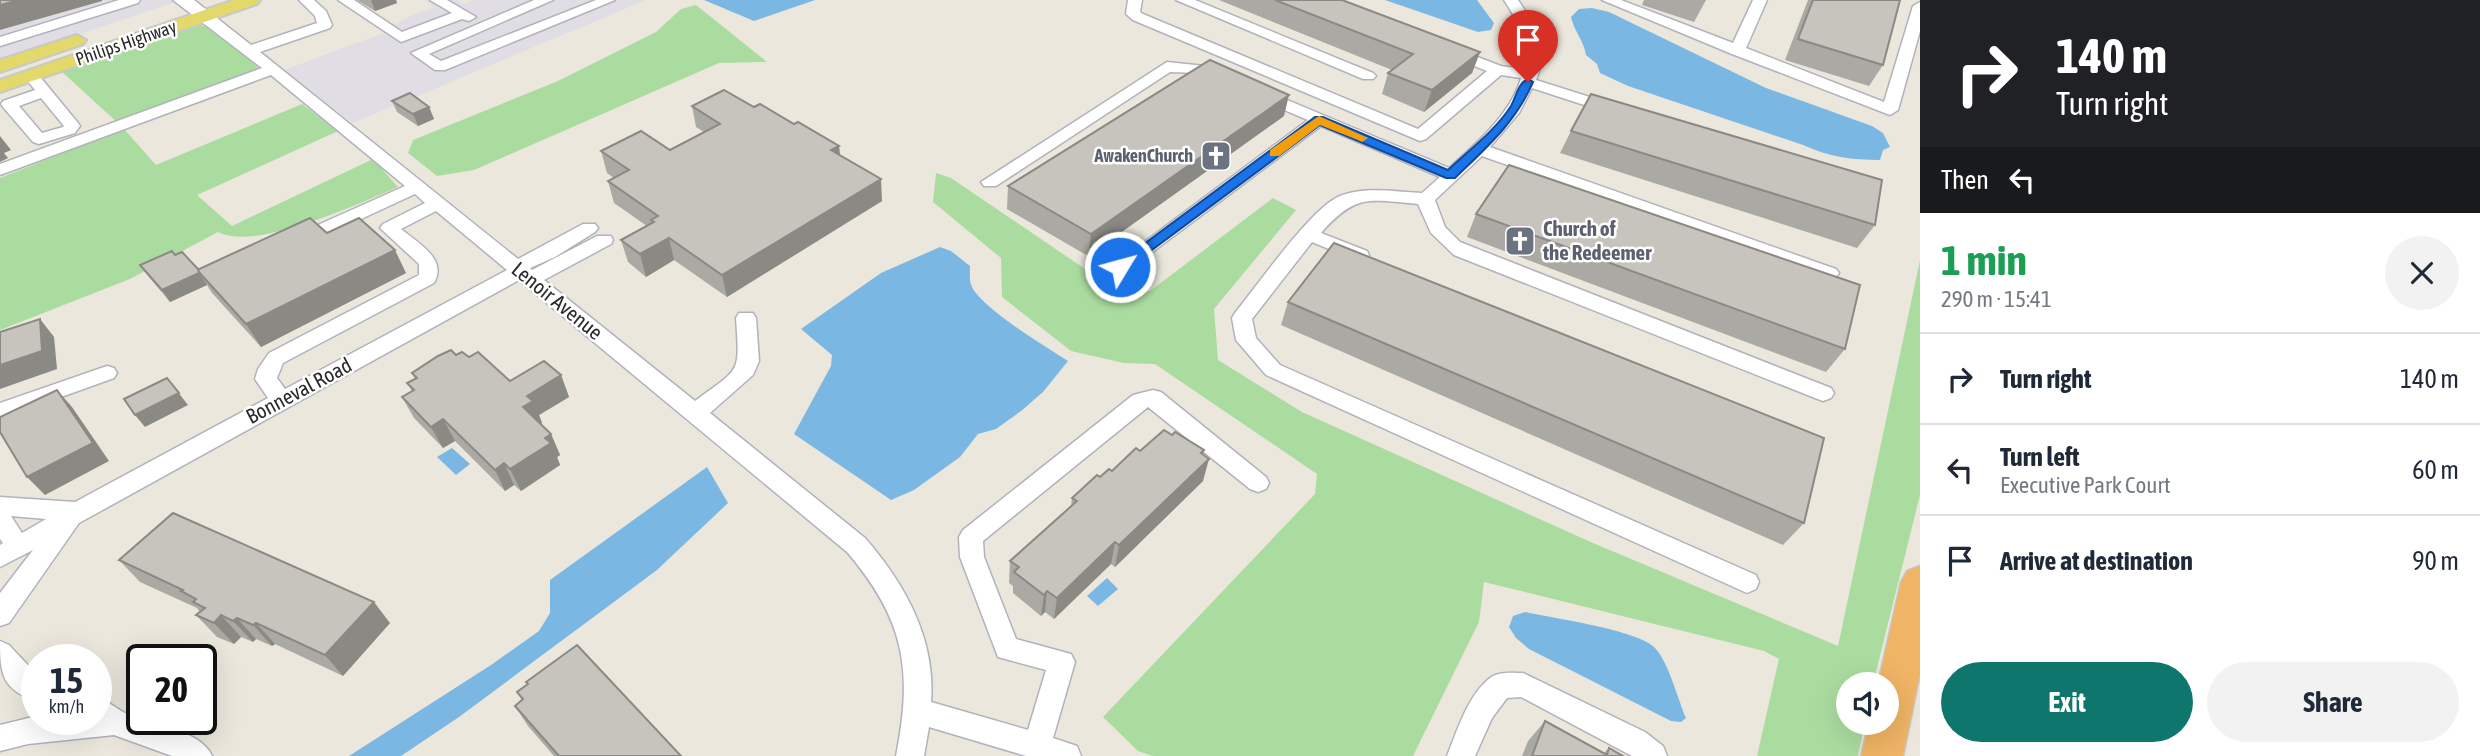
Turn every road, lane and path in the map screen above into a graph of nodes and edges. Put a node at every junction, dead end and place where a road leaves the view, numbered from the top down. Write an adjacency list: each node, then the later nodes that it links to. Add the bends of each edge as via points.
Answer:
1 (133, 0): 17 (street)
2 (251, 0): 13 (main road, Philips Highway)
3 (306, 0): 19 (street, via 325,25)
4 (345, 0): 15 (street, via 401,38)
5 (437, 0): 15 (street)
6 (546, 0): 16 (street)
7 (608, 0): 16 (street, via 440,67 418,53)
8 (1135, 0): 23 (street, via 1133,14 1138,17 1420,136)
9 (1183, 0): 25 (street)
10 (1511, 0): 26 (street, via 1527,20 1534,39)
11 (1760, 0): 20 (street)
12 (1612, 1): 20 (street)
13 (193, 5): 19 (street, Lenoir Avenue); 21 (main road, Philips Highway); 24 (main road, Philips Highway)
14 (1920, 6): 20 (street, via 1890,110)
15 (463, 15): 16 (street)
16 (484, 25)
17 (0, 41)
18 (1433, 45): 23 (street)
19 (250, 51): 22 (street, Lenoir Avenue)
20 (1738, 51)
21 (0, 66)
22 (273, 69): 32 (street); 37 (street, Lenoir Avenue)
23 (1498, 70): 26 (street)
24 (31, 75): 27 (main road, Philips Highway); 28 (street)
25 (1368, 76)
26 (1529, 79): 30 (street); 33 (street, via 1503,125)
27 (0, 86)
28 (44, 92): 29 (street); 32 (street, via 72,125)
29 (4, 105): 32 (street, via 39,139)
30 (1631, 116)
31 (1319, 120): 35 (street); 36 (street, via 1200,69 1167,67); 44 (street)
32 (58, 142): 34 (street)
33 (1478, 149): 35 (street); 46 (street)
34 (0, 170)
35 (1450, 176): 38 (street)
36 (989, 182)
37 (416, 187): 39 (street, Lenoir Avenue); 42 (street)
38 (1426, 199): 41 (street, via 1345,200); 49 (street, via 1433,226 1461,251)
39 (438, 203): 45 (street, Lenoir Avenue); 50 (street, via 389,228 428,262 426,279 275,358 266,379)
40 (596, 234): 45 (street, Bonneval Road)
41 (1310, 235): 43 (street); 57 (street, via 1242,318 1246,340 1273,370)
42 (285, 247)
43 (1374, 261)
44 (1120, 267)
45 (523, 272): 50 (street, Bonneval Road); 52 (street, Lenoir Avenue)
46 (1829, 273)
47 (746, 318): 52 (street, via 749,360 743,375)
48 (107, 373): 51 (street)
49 (1823, 393)
50 (282, 400): 55 (street, Bonneval Road)
51 (0, 411)
52 (695, 413): 62 (street, Lenoir Avenue, via 880,569 905,617 919,678)
53 (1258, 483): 66 (street, via 1153,398 1142,401 971,537 972,557 1007,649 1062,662)
54 (0, 509): 55 (street); 56 (street)
55 (78, 512): 56 (street, Bonneval Road); 59 (street, Bonneval Road)
56 (9, 552)
57 (1747, 582)
58 (1920, 582): 72 (highway)
59 (0, 615)
60 (0, 653): 61 (street)
61 (21, 678)
62 (918, 711): 66 (street); 68 (street, Lenoir Avenue)
63 (112, 719): 67 (street)
64 (21, 732): 65 (street)
65 (0, 738)
66 (1037, 746): 69 (street)
67 (198, 756)
68 (910, 756)
69 (1067, 756)
70 (1461, 756): 71 (street, via 1482,709 1500,686 1523,685 1635,741)
71 (1653, 756)
72 (1882, 756)

